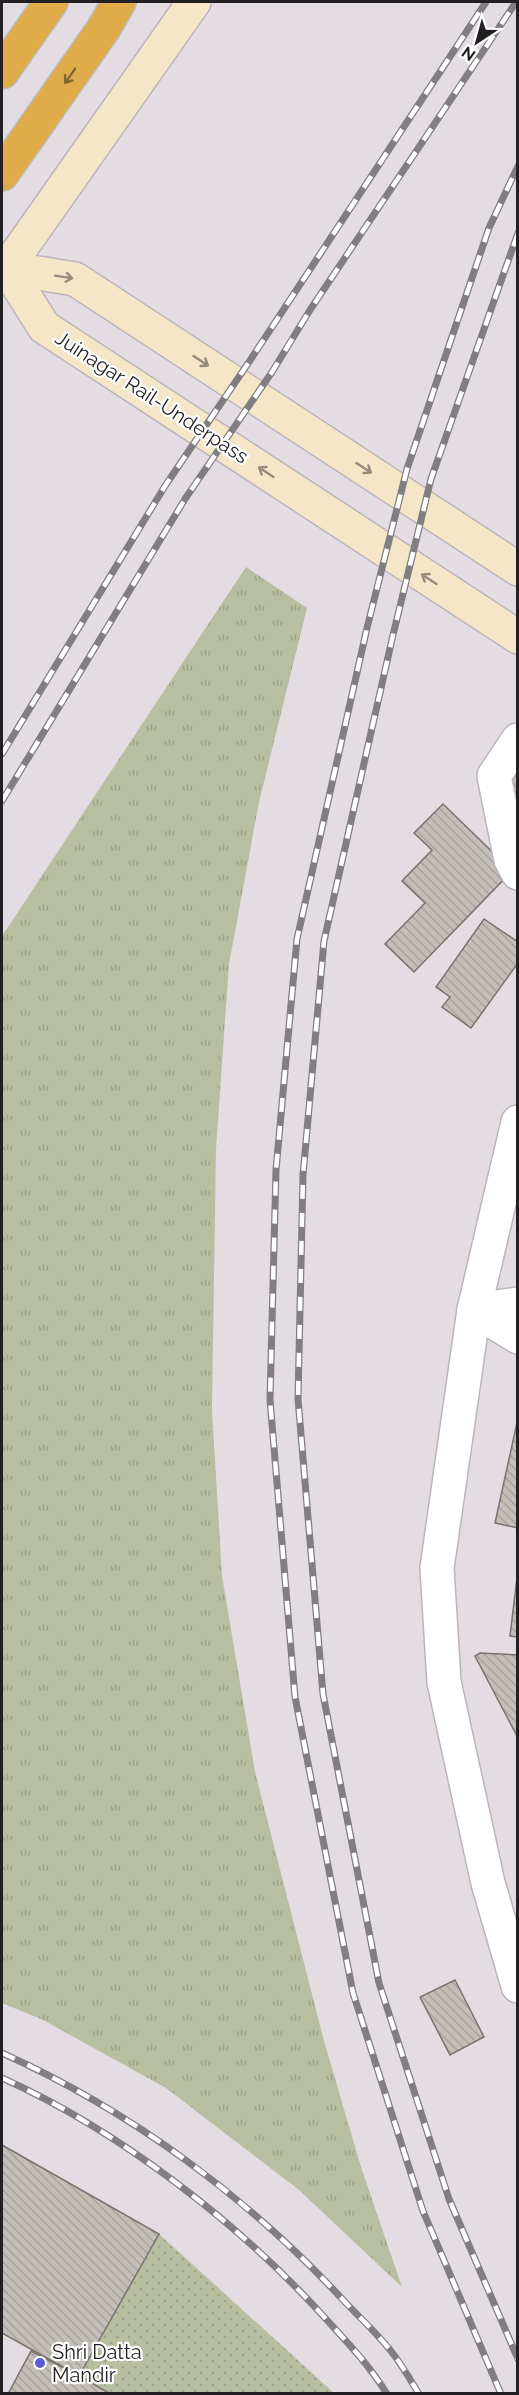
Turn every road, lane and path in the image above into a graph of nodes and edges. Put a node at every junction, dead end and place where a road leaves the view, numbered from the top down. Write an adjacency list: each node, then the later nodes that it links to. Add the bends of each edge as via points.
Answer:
1 (51, 2): 4 (highway)
2 (194, 2): 6 (street)
3 (112, 15): 5 (highway, one-way to 5)
4 (2, 72)
5 (2, 174)
6 (4, 271): 7 (street, one-way to 7, via 75,279); 8 (street, Juinagar Rail-Underpass, one-way to 6, via 44,327)
7 (518, 569)
8 (518, 637)
9 (518, 740): 10 (street, via 494,776 511,860)
10 (518, 873)
11 (518, 1122): 13 (street)
12 (518, 1304): 13 (street)
13 (474, 1310): 14 (street); 15 (street, via 437,1568 442,1660 488,1884)
14 (518, 1337)
15 (518, 1986)

